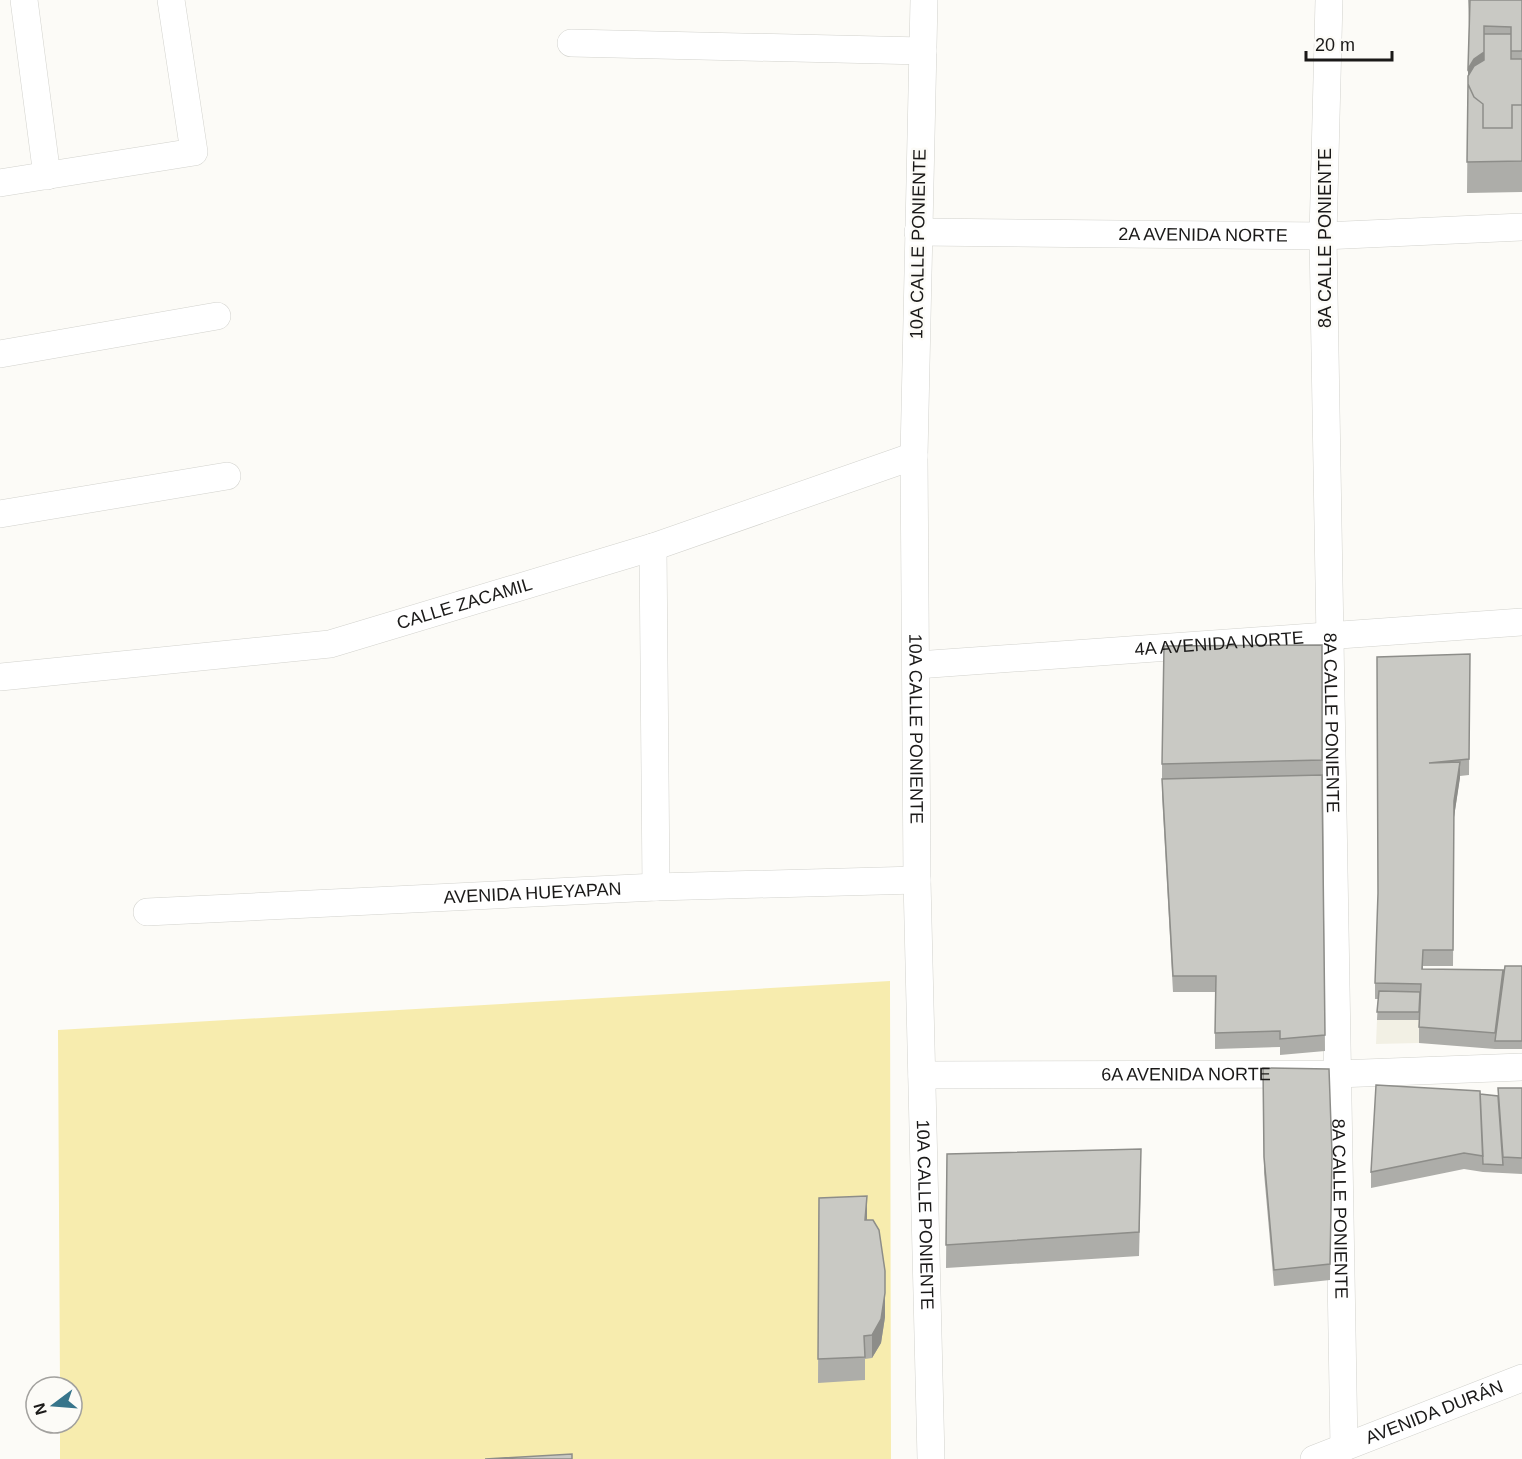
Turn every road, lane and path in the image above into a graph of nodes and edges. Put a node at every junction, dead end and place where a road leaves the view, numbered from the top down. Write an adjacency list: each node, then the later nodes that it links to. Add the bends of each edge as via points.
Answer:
1 (24, 0): 7 (street)
2 (171, 0): 7 (street, via 194,152)
3 (924, 0): 6 (street, 10A CALLE PONIENTE)
4 (1329, 0): 11 (street, 8A CALLE PONIENTE)
5 (571, 43): 6 (street)
6 (923, 51): 10 (street, 10A CALLE PONIENTE)
7 (47, 176): 8 (street)
8 (0, 183)
9 (1522, 227): 11 (street, 2A AVENIDA NORTE)
10 (918, 232): 11 (street, 2A AVENIDA NORTE); 14 (street, 10A CALLE PONIENTE)
11 (1323, 236): 19 (street, 8A CALLE PONIENTE)
12 (217, 316): 13 (street)
13 (0, 354)
14 (914, 456): 17 (street, CALLE ZACAMIL); 20 (street, 10A CALLE PONIENTE)
15 (227, 476): 16 (street)
16 (0, 514)
17 (653, 547): 21 (street, CALLE ZACAMIL, via 330,644); 23 (street)
18 (1522, 622): 19 (street, 4A AVENIDA NORTE)
19 (1331, 635): 20 (street, 4A AVENIDA NORTE); 26 (street, 8A CALLE PONIENTE)
20 (917, 665): 22 (street, 10A CALLE PONIENTE)
21 (0, 677)
22 (917, 880): 23 (street, AVENIDA HUEYAPAN); 27 (street, 10A CALLE PONIENTE)
23 (656, 887): 24 (street, AVENIDA HUEYAPAN)
24 (147, 912)
25 (1522, 1067): 26 (street, 6A AVENIDA NORTE)
26 (1337, 1074): 27 (street, 6A AVENIDA NORTE); 29 (street, 8A CALLE PONIENTE)
27 (922, 1075): 30 (street, 10A CALLE PONIENTE)
28 (1522, 1378): 29 (street, AVENIDA DURÁN)
29 (1344, 1447): 31 (street, AVENIDA DURÁN)
30 (931, 1459)
31 (1314, 1459)

